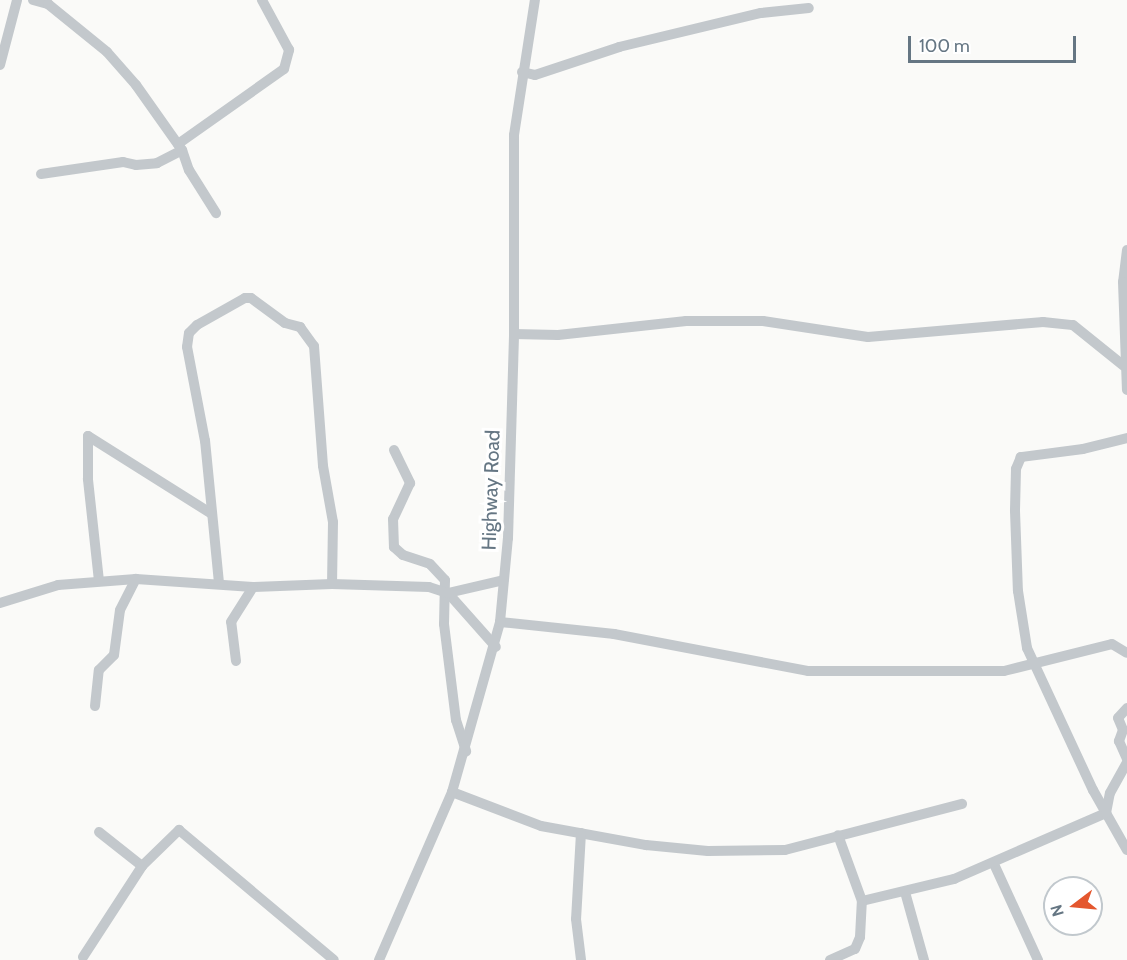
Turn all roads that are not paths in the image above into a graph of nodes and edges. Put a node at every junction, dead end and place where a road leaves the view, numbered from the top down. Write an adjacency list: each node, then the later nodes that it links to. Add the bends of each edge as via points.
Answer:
1 (18, 0): 6 (street)
2 (33, 0): 8 (street, via 48,4 107,52)
3 (262, 0): 8 (street, via 289,50 284,69)
4 (533, 2): 7 (street, Highway Road)
5 (809, 8): 7 (street, via 761,13 619,47 535,75)
6 (0, 64)
7 (522, 72): 12 (street, Highway Road, via 514,135)
8 (180, 147): 9 (street, via 157,163 123,162); 10 (street, via 189,170)
9 (41, 174)
10 (216, 213)
11 (1127, 250): 13 (street, via 1123,282)
12 (514, 334): 13 (street, via 558,335 686,321 763,321 868,337 1044,322 1073,325); 19 (street, Highway Road)
13 (1124, 366): 14 (street)
14 (1127, 390)
15 (1127, 438): 30 (street, via 1083,449 1033,453 1021,457 1016,469 1018,591 1027,648)
16 (394, 450): 24 (street, via 410,483 393,519 394,547 438,570)
17 (212, 514): 20 (street, via 88,436 88,479); 21 (street); 22 (street, via 205,441 187,347 189,333 240,299 251,298 285,323 300,327 314,346 323,466 333,522)
18 (136, 579): 20 (street); 21 (street); 31 (street, via 120,610 114,655 99,670)
19 (504, 580): 24 (street); 26 (street, Highway Road)
20 (99, 581): 25 (street, via 58,585)
21 (219, 583): 23 (street)
22 (332, 584): 23 (street); 24 (street, via 429,586)
23 (254, 587): 29 (street, via 231,622)
24 (448, 592): 27 (street); 33 (street, via 444,624 456,720)
25 (0, 603)
26 (500, 622): 27 (street, Highway Road); 30 (street, via 614,634 808,671 984,672)
27 (496, 647): 33 (street, Highway Road)
28 (1127, 653): 30 (street, via 1112,644)
29 (236, 661)
30 (1034, 664): 37 (street)
31 (95, 706)
32 (1127, 708): 34 (street, via 1118,718 1123,730 1119,741)
33 (466, 751): 35 (street, Highway Road)
34 (1127, 760): 37 (street, via 1110,793)
35 (452, 792): 39 (street, via 541,826); 48 (street, Highway Road)
36 (962, 804): 40 (street, via 906,822)
37 (1106, 813): 41 (street); 42 (street)
38 (99, 832): 43 (street)
39 (581, 833): 40 (street, via 708,851 784,850); 49 (street, via 576,919)
40 (838, 835): 45 (street)
41 (1126, 845)
42 (994, 864): 44 (street); 52 (street)
43 (142, 866): 46 (street); 47 (street, via 174,831 182,832)
44 (905, 892): 45 (street); 51 (street)
45 (862, 901): 50 (street, via 860,937 855,949)
46 (83, 957)
47 (334, 960)
48 (379, 960)
49 (581, 960)
50 (830, 960)
51 (924, 960)
52 (1038, 960)

